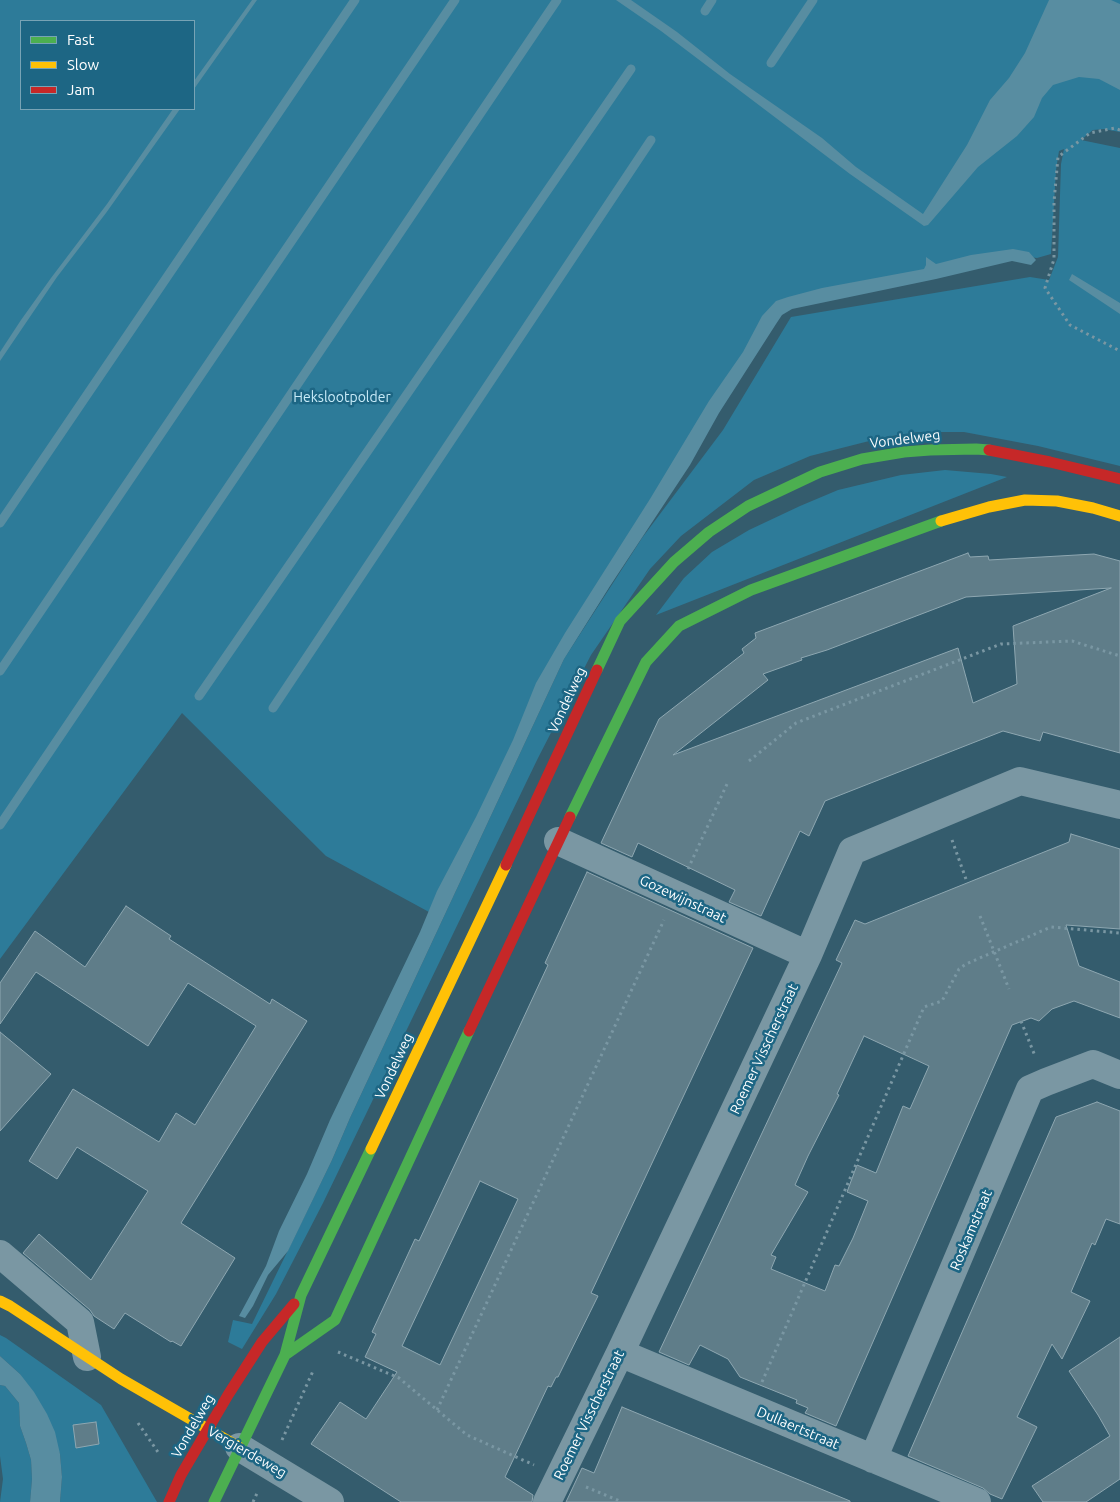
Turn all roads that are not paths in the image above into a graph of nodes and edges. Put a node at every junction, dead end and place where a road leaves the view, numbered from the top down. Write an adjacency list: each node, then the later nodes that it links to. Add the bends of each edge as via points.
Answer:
1 (1120, 479): 8 (main road, Vondelweg, via 976,449 904,452 862,459 820,472 756,501 709,532 674,562 620,621)
2 (1120, 516): 4 (main road, Vondelweg, via 1056,502 1025,500 989,507 751,590 679,626 646,662)
3 (1120, 805): 5 (street, Roemer Visscherstraat, via 1020,781 852,851)
4 (558, 841): 5 (street, Gozewijnstraat); 11 (main road, Vondelweg, via 335,1320)
5 (808, 955): 10 (street, Roemer Visscherstraat)
6 (1120, 1075): 15 (street, Roskamstraat, via 1093,1064 1030,1089)
7 (0, 1254): 12 (street, via 80,1322)
8 (301, 1295): 11 (main road, Vondelweg); 13 (main road, Vondelweg, via 262,1342)
9 (0, 1301): 12 (main road, Vergierdeweg)
10 (620, 1353): 15 (street, Dullaertstraat); 19 (street, Roemer Visscherstraat)
11 (285, 1355): 14 (main road, Vondelweg)
12 (87, 1357): 13 (main road, Vergierdeweg)
13 (207, 1429): 14 (main road, Vergierdeweg); 16 (main road, Vondelweg)
14 (239, 1447): 17 (main road, Vondelweg); 18 (street, Vergierdeweg)
15 (874, 1459): 20 (street, Dullaertstraat)
16 (170, 1502)
17 (214, 1502)
18 (330, 1502)
19 (546, 1502)
20 (977, 1502)

